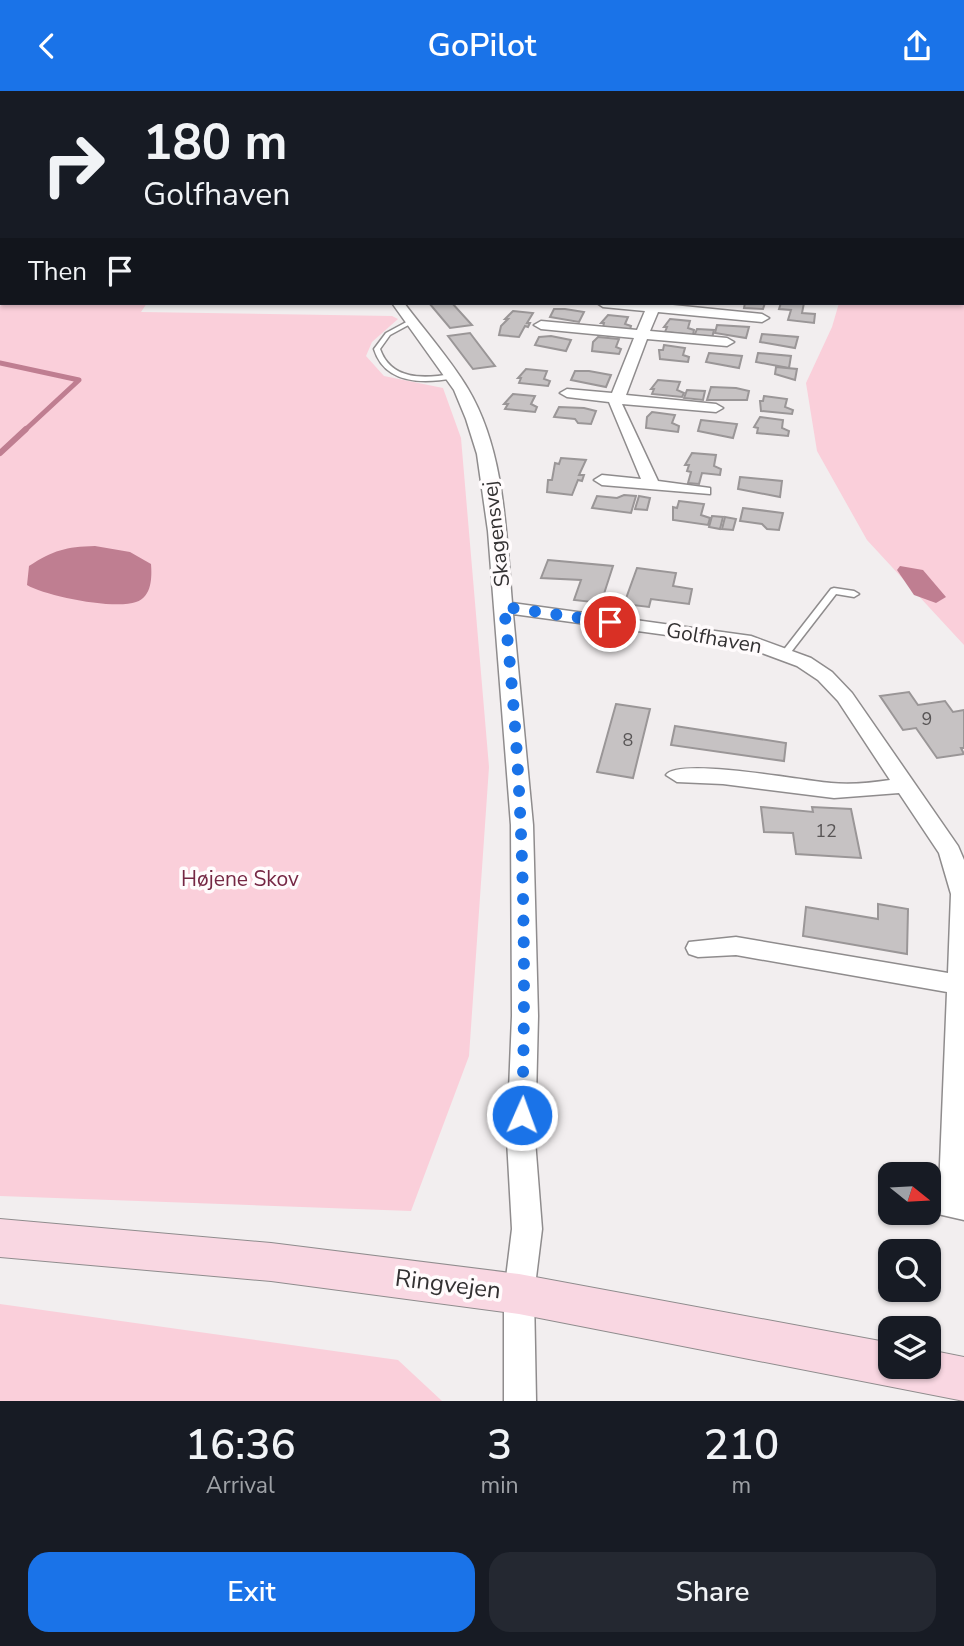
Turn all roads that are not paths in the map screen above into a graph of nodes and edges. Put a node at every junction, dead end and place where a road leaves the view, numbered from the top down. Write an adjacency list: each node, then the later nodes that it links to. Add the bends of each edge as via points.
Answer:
1 (400, 305): 5 (street, Skagensvej)
2 (628, 305): 3 (street)
3 (653, 307): 4 (street); 7 (street)
4 (762, 318)
5 (412, 321): 9 (street, Skagensvej); 9 (lane, via 380,341 380,359 407,377 430,380)
6 (541, 325): 7 (street)
7 (643, 334): 8 (street); 11 (street)
8 (727, 342)
9 (451, 376): 17 (street, Skagensvej, via 470,409 485,454)
10 (567, 393): 11 (street)
11 (617, 398): 12 (street); 14 (street, via 615,404)
12 (716, 408)
13 (602, 480): 14 (street)
14 (652, 485): 15 (street)
15 (704, 491)
16 (854, 594): 18 (lane, via 834,591)
17 (504, 607): 18 (street, Golfhaven, via 744,640); 25 (street, Skagensvej, via 522,839 525,1016 521,1140 527,1230)
18 (785, 654): 20 (street, Golfhaven, via 825,676 845,697)
19 (677, 775): 20 (street, via 716,774 846,791)
20 (905, 785): 22 (street, Golfhaven, via 959,872 963,894)
21 (698, 948): 22 (street, via 736,946)
22 (961, 985): 23 (street, Golfhaven)
23 (949, 1203)
24 (0, 1238): 25 (main road, Ringvejen, via 271,1262)
25 (520, 1294): 26 (main road, Ringvejen); 29 (street, Skagensvej)
26 (878, 1363)
27 (941, 1375): 28 (main road)
28 (964, 1379)
29 (520, 1401)

